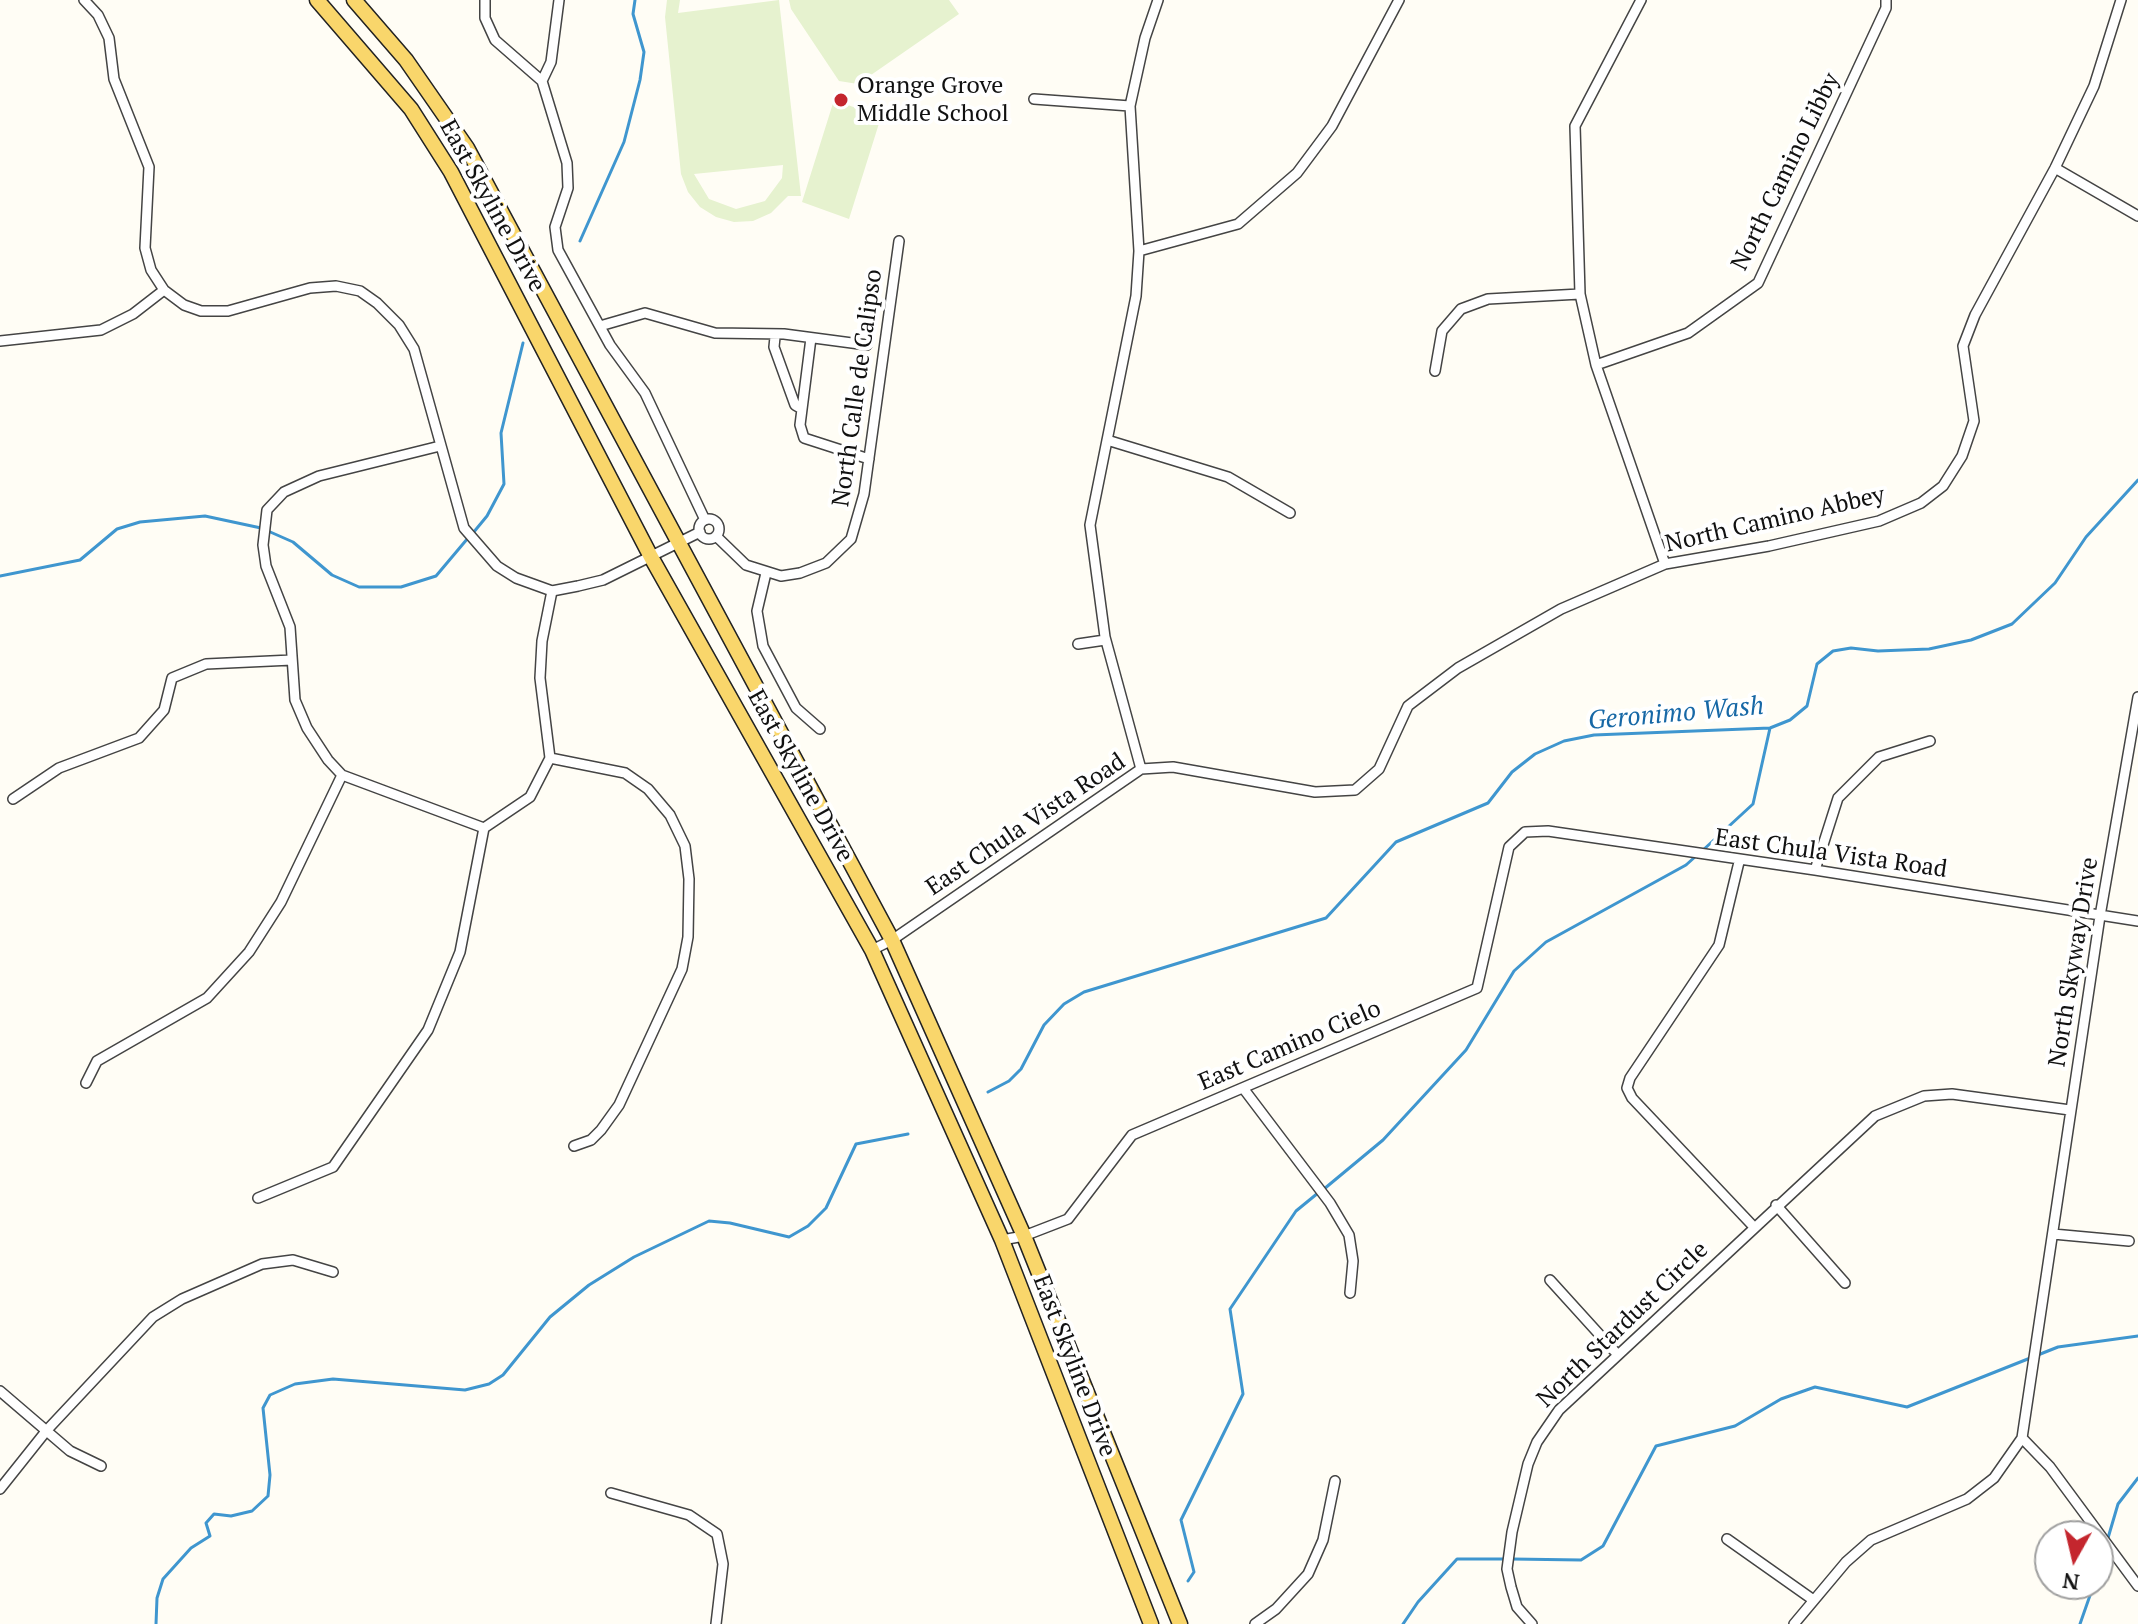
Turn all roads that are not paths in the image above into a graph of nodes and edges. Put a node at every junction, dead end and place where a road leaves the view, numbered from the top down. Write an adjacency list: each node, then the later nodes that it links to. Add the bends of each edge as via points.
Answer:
1 (84, 0): 18 (street, via 109,38 114,79 149,167 145,248)
2 (317, 0): 36 (main road, East Skyline Drive, via 402,97 451,172)
3 (354, 0): 35 (main road, East Skyline Drive, via 406,60 467,148)
4 (485, 0): 11 (street, via 485,18 495,40)
5 (559, 0): 11 (street, via 551,62)
6 (1158, 0): 13 (street)
7 (1399, 0): 17 (street, via 1332,126 1297,173 1238,224)
8 (1641, 0): 19 (street, via 1575,126)
9 (1886, 0): 25 (street, North Camino Libby, via 1758,283 1688,333)
10 (2121, 0): 14 (street, North Camino Abbey, via 2094,86)
11 (542, 81): 20 (street, via 567,163 568,188 555,239)
12 (1034, 99): 13 (street)
13 (1130, 106): 17 (street)
14 (2055, 168): 15 (street); 37 (street, North Camino Abbey, via 1963,346 1974,421 1962,456 1943,486 1921,503 1879,521)
15 (2138, 216)
16 (899, 241): 30 (street, North Calle de Calipso)
17 (1139, 251): 28 (street, via 1136,296)
18 (164, 290): 23 (street, via 101,330); 29 (street, via 201,311 228,311 310,288 360,291 399,325 414,349)
19 (1580, 294): 25 (street); 26 (street, via 1488,299 1461,309 1439,337)
20 (600, 326): 21 (street, via 645,313 715,333); 32 (street, via 645,393)
21 (775, 337): 22 (street); 27 (street, via 795,405)
22 (811, 338): 24 (street); 27 (street)
23 (0, 341)
24 (867, 345)
25 (1596, 365): 37 (street)
26 (1435, 371)
27 (802, 409): 30 (street, via 804,438)
28 (1107, 440): 31 (street, via 1228,477); 40 (street, via 1090,525)
29 (440, 446): 39 (street, via 464,528 475,544 516,578); 42 (street, via 319,476 284,492 267,510 266,566 290,627)
30 (869, 459): 38 (street, North Calle de Calipso, via 858,522 842,551 800,573)
31 (1290, 513)
32 (705, 520): 33 (street); 34 (street, via 717,522)
33 (700, 532): 34 (street, via 707,538); 35 (street)
34 (716, 536): 38 (street, via 746,565)
35 (679, 543): 36 (street); 58 (main road, East Skyline Drive)
36 (651, 557): 39 (street, via 603,580); 59 (main road, East Skyline Drive)
37 (1665, 564): 50 (street, North Camino Abbey, via 1561,609 1458,668 1408,706 1379,769)
38 (766, 573): 44 (street, via 757,611 763,646 796,708)
39 (552, 591): 47 (street, via 540,678)
40 (1105, 640): 41 (street); 48 (street)
41 (1078, 644)
42 (292, 660): 49 (street, via 295,700 307,728); 51 (street, via 206,664 172,678 164,710 139,738 59,768)
43 (2138, 697): 45 (street, North Skyway Drive)
44 (820, 729)
45 (2135, 733): 56 (street, North Skyway Drive)
46 (1930, 741): 55 (street, via 1879,757 1838,798)
47 (550, 758): 52 (street, via 530,797); 63 (street, via 625,773 648,789 670,815 685,846 689,879 682,969 619,1105 591,1140)
48 (1141, 769): 50 (street, East Chula Vista Road, via 1173,767 1315,792); 58 (street, East Chula Vista Road)
49 (342, 775): 52 (street); 60 (street, via 281,902 249,952 207,998 97,1061)
50 (1355, 790)
51 (13, 799)
52 (484, 828): 64 (street, via 460,952 439,1005 402,1070 333,1167)
53 (1518, 834): 54 (street, East Chula Vista Road, via 1548,831); 61 (street, East Camino Cielo, via 1509,847 1477,988)
54 (1739, 862): 55 (street, East Chula Vista Road); 66 (street, via 1719,945 1627,1088)
55 (1815, 870): 56 (street, East Chula Vista Road)
56 (2100, 916): 57 (street, East Chula Vista Road); 62 (street, North Skyway Drive)
57 (2138, 921)
58 (892, 940): 59 (street, East Chula Vista Road); 68 (main road, East Skyline Drive)
59 (872, 950): 69 (main road, East Skyline Drive)
60 (86, 1083)
61 (1243, 1088): 68 (street, East Camino Cielo, via 1132,1135 1068,1219); 74 (street, via 1349,1235)
62 (2070, 1110): 65 (street, North Stardust Circle, via 1952,1094 1899,1104 1875,1116); 67 (street, North Skyway Drive)
63 (574, 1146)
64 (258, 1198)
65 (1776, 1205): 66 (street, North Stardust Circle); 73 (street)
66 (1753, 1226): 75 (street, North Stardust Circle)
67 (2053, 1234): 70 (street); 78 (street, North Skyway Drive)
68 (1024, 1236): 69 (street, East Camino Cielo); 88 (main road, East Skyline Drive)
69 (1002, 1240): 87 (main road, East Skyline Drive)
70 (2129, 1241)
71 (333, 1272): 77 (street, via 293,1260 262,1264 182,1299 153,1317)
72 (1550, 1280): 75 (street)
73 (1845, 1283)
74 (1350, 1293)
75 (1618, 1355): 90 (street, North Stardust Circle, via 1559,1410 1528,1464 1507,1569 1517,1607)
76 (0, 1391): 77 (street)
77 (47, 1430): 79 (street, via 70,1451); 81 (street)
78 (2022, 1438): 84 (street, via 2050,1467); 85 (street, North Skyway Drive, via 1994,1478 1967,1499 1871,1540)
79 (101, 1466)
80 (1335, 1481): 89 (street, via 1323,1540 1308,1574)
81 (0, 1489)
82 (611, 1493): 86 (street, via 689,1515 717,1534 723,1564)
83 (1727, 1539): 85 (street)
84 (2138, 1586)
85 (1812, 1599): 91 (street, North Skyway Drive)
86 (716, 1624)
87 (1151, 1624)
88 (1180, 1624)
89 (1255, 1624)
90 (1532, 1624)
91 (1794, 1624)

